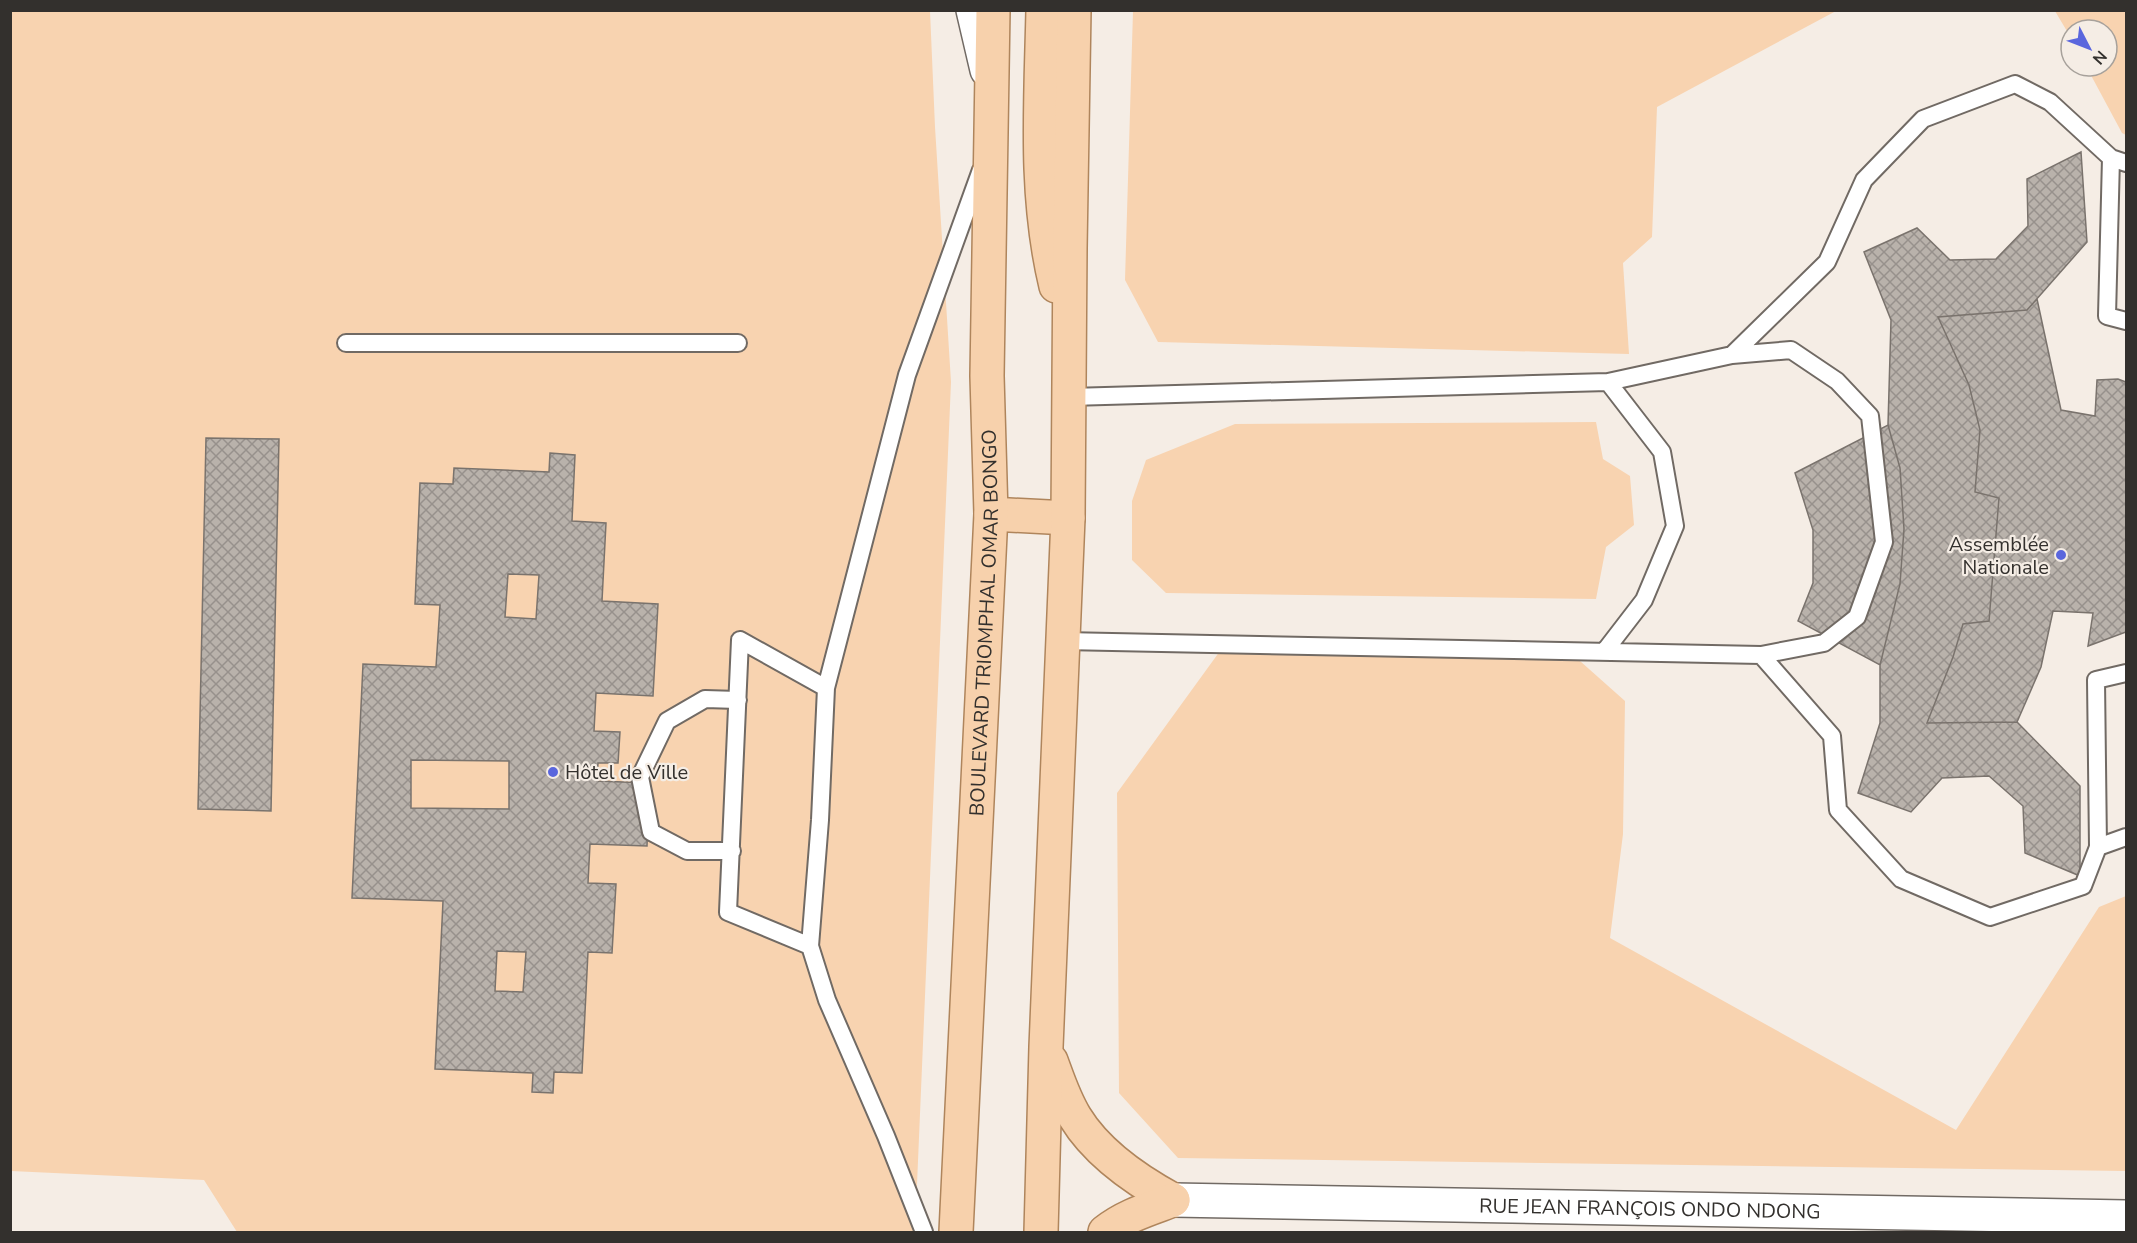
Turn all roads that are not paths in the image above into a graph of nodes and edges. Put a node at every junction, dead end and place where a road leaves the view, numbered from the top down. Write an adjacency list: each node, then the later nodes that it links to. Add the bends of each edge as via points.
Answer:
1 (973, 10): 4 (street)
2 (993, 10): 4 (main road, BOULEVARD TRIOMPHAL OMAR BONGO)
3 (1067, 12): 12 (main road)
4 (991, 87): 5 (main road, BOULEVARD TRIOMPHAL OMAR BONGO)
5 (991, 144): 13 (main road, BOULEVARD TRIOMPHAL OMAR BONGO, via 987,376); 19 (lane, via 907,375)
6 (2119, 160): 7 (lane, via 2107,316); 10 (lane, via 2050,102 2015,84 1923,119 1864,180 1827,262)
7 (2127, 321)
8 (346, 343): 9 (lane)
9 (738, 343)
10 (1732, 355): 11 (lane); 17 (lane, via 1791,350 1837,381 1870,416 1884,542 1857,617 1824,643)
11 (1608, 382): 12 (lane); 16 (lane, via 1662,452 1675,526 1644,600)
12 (1070, 396): 14 (main road)
13 (991, 514): 14 (main road); 29 (main road, BOULEVARD TRIOMPHAL OMAR BONGO)
14 (1068, 518): 15 (main road)
15 (1063, 641): 16 (lane); 25 (main road)
16 (1604, 652): 17 (lane)
17 (1761, 655): 22 (lane, via 1832,736 1838,810 1901,879 1990,917 2083,886)
18 (2127, 673): 22 (lane, via 2096,680)
19 (826, 688): 20 (lane, via 740,640); 24 (lane)
20 (738, 700): 23 (lane); 23 (lane, via 705,699 667,721 640,777 651,832 687,851)
21 (2127, 837): 22 (lane)
22 (2098, 847)
23 (732, 851): 24 (lane, via 728,912)
24 (810, 946): 28 (lane, via 827,1000)
25 (1046, 1047): 26 (main road, via 1068,1104 1091,1137 1146,1185); 30 (main road)
26 (1173, 1200): 27 (street, RUE JEAN FRANÇOIS ONDO NDONG); 31 (main road, via 1130,1216)
27 (2127, 1217)
28 (924, 1233)
29 (956, 1233)
30 (1041, 1233)
31 (1105, 1233)

